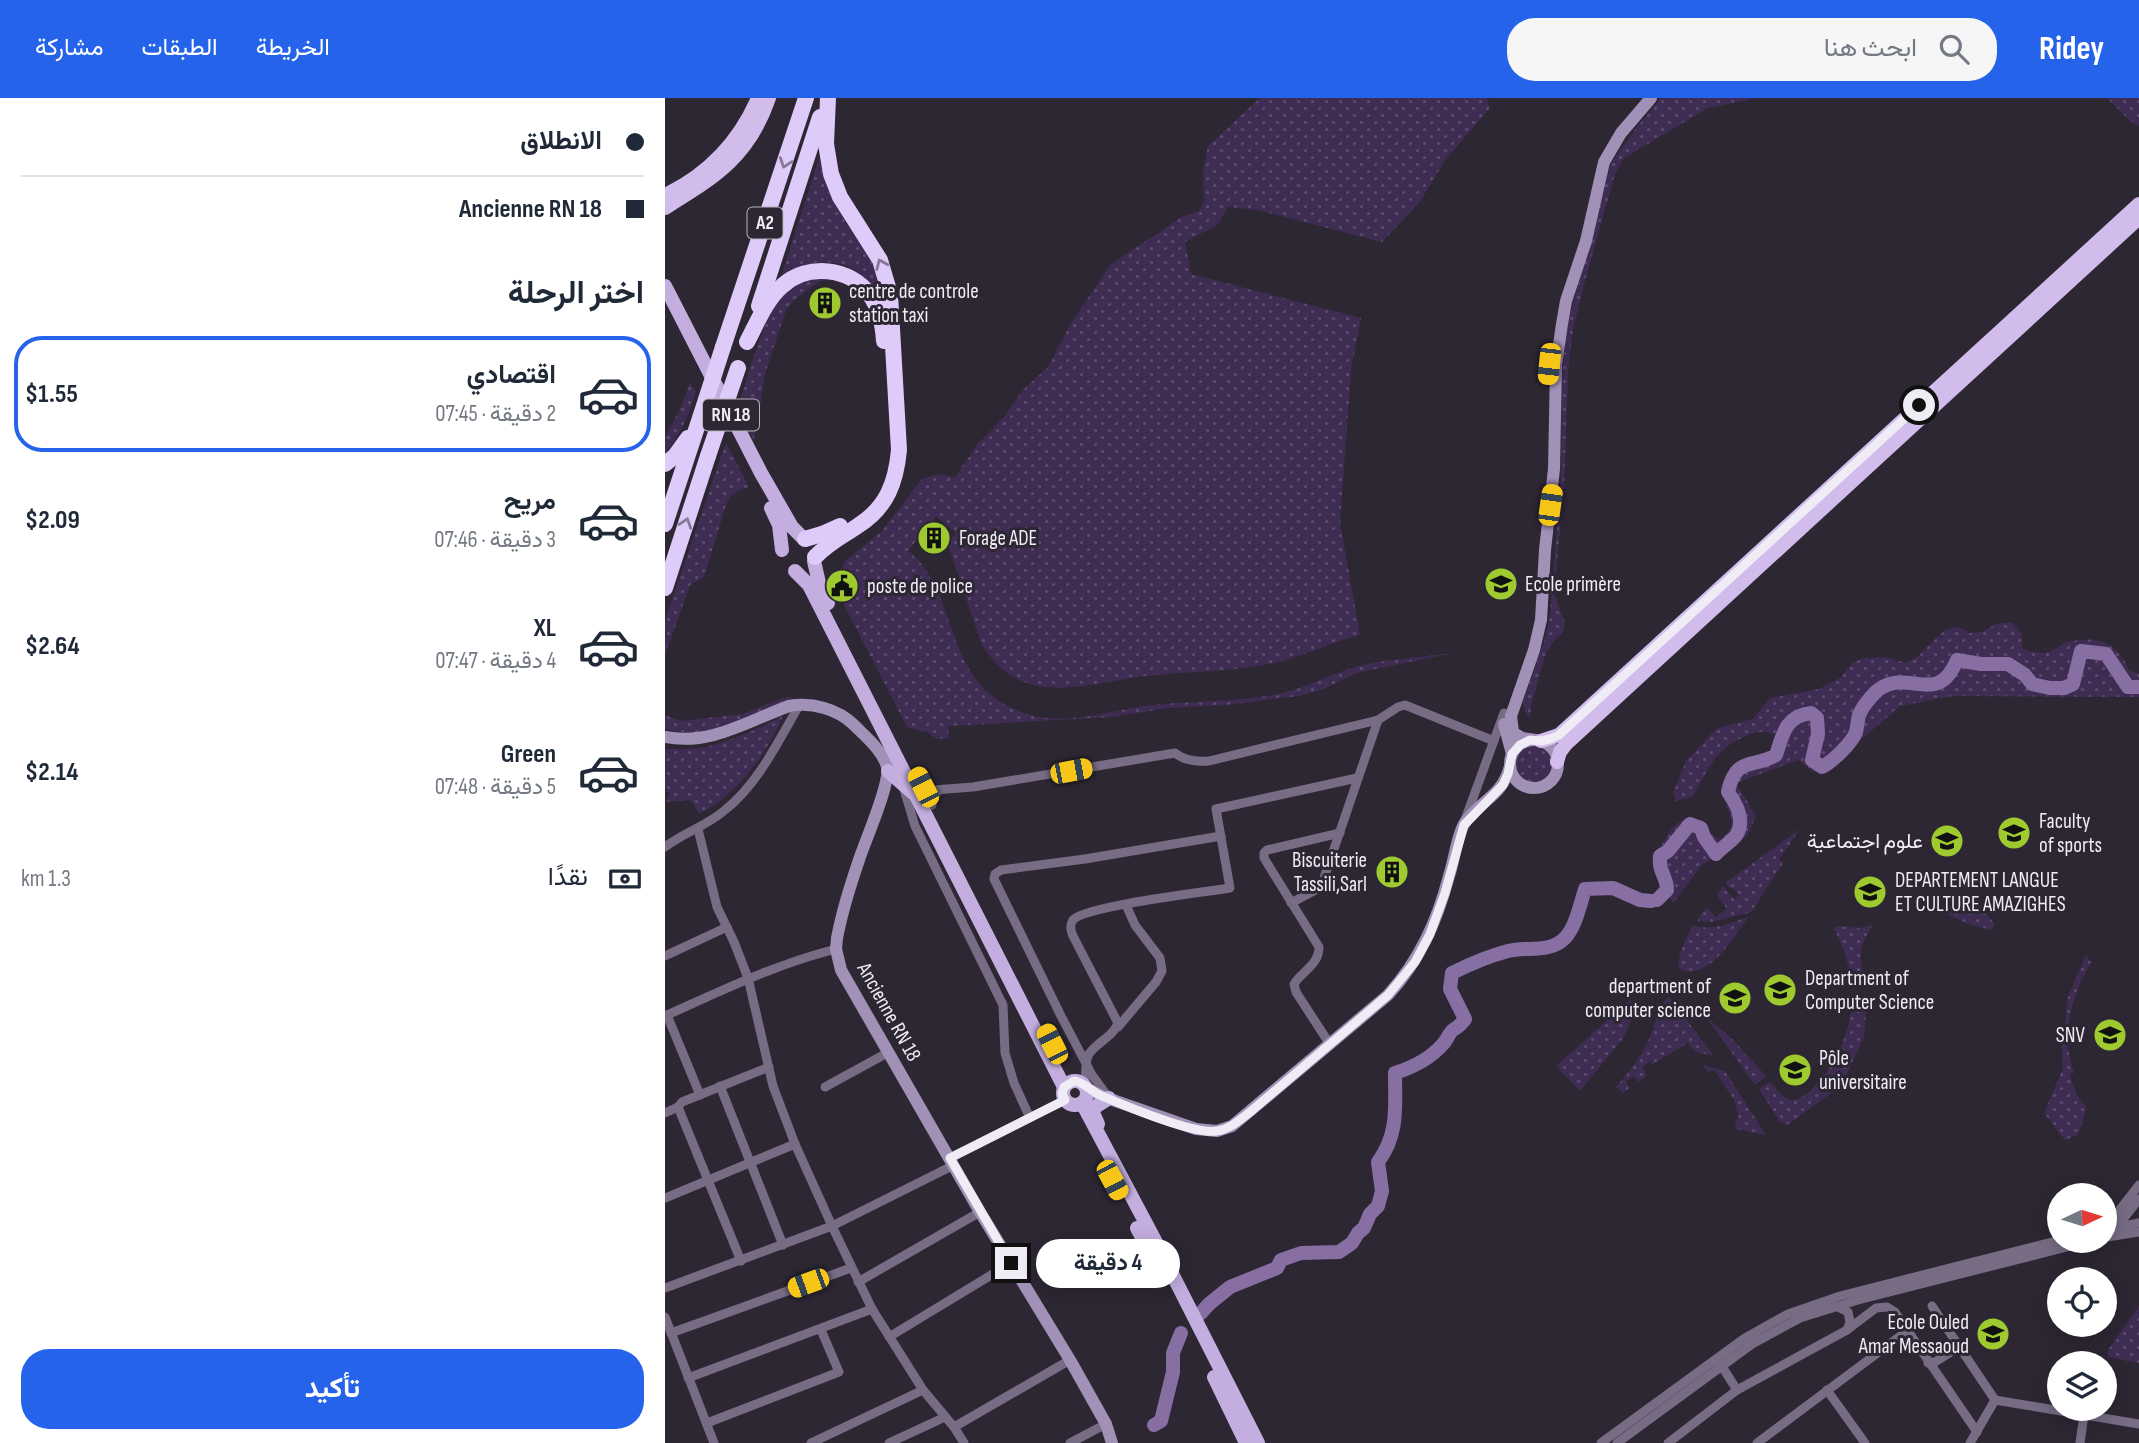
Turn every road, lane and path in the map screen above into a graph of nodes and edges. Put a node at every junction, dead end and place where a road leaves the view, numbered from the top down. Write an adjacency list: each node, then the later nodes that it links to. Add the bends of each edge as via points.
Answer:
1 (758, 98): 7 (highway, via 732,145 698,176)
2 (769, 98): 9 (highway, via 751,138 724,169)
3 (806, 98): 14 (highway, A2, one-way to 14, bridge)
4 (827, 98): 13 (highway, A2); 19 (highway, one-way to 4, via 882,503 897,474 899,450 890,294 880,260 840,197 831,174)
5 (1640, 98): 23 (main road, via 1597,159 1559,300 1547,379 1547,457 1534,625)
6 (1651, 98): 27 (main road, via 1604,162 1560,335 1541,620 1511,716 1513,732)
7 (665, 195)
8 (2139, 204): 27 (highway, via 1559,735)
9 (665, 208)
10 (2139, 218): 29 (highway, via 1566,744)
11 (665, 286): 17 (main road, RN 18, via 761,473 792,527)
12 (665, 302): 18 (main road, RN 18, via 772,508)
13 (747, 342): 17 (highway, via 774,294 790,279 808,272 832,272 857,282 880,315 889,445 885,476 858,515 827,533); 21 (highway, A2, one-way to 13, bridge)
14 (700, 418): 15 (highway); 16 (highway, A2)
15 (665, 464)
16 (665, 524)
17 (805, 539): 18 (main road, via 789,541); 19 (main road, via 813,546)
18 (782, 550): 20 (main road, via 783,562)
19 (815, 559): 20 (main road, via 807,570); 35 (main road, via 827,602)
20 (795, 571): 35 (main road, via 809,585)
21 (665, 588)
22 (800, 704): 25 (main road, via 713,737); 30 (main road, via 831,710 851,722 877,749); 39 (street, via 751,784 727,809)
23 (1504, 713): 26 (street); 28 (main road)
24 (1378, 720): 26 (street, via 1405,705); 31 (street); 34 (street, via 1209,761 1175,753)
25 (665, 737)
26 (1494, 741): 38 (street)
27 (1539, 741): 28 (main road, via 1520,745); 29 (main road, via 1554,751)
28 (1511, 760): 33 (main road, via 1516,779); 36 (main road)
29 (1557, 762): 33 (main road, via 1552,779)
30 (888, 771): 32 (main road); 46 (main road, Ancienne RN 18, via 843,910)
31 (1357, 778): 40 (street); 41 (street, via 1216,808)
32 (902, 785): 35 (main road); 62 (street, via 915,826 1003,1005 1005,1053)
33 (1537, 787): 36 (main road)
34 (940, 790): 35 (street); 37 (street, via 933,795)
35 (920, 792): 37 (main road); 57 (main road)
36 (1495, 794): 38 (main road)
37 (932, 805): 57 (main road)
38 (1464, 825): 51 (main road, via 1438,914 1419,956 1388,995)
39 (698, 829): 42 (street); 45 (street, via 717,907)
40 (1340, 833): 43 (street, via 1321,887); 43 (street, via 1266,850 1264,858)
41 (1221, 836): 44 (street, via 1230,888); 53 (street, via 995,872 994,879)
42 (665, 847)
43 (1291, 903): 51 (street, via 1319,947 1314,964 1294,984 1296,992)
44 (1126, 905): 50 (street, via 1160,958 1162,971); 50 (street, via 1082,914 1070,928)
45 (727, 928): 47 (street); 48 (street)
46 (836, 948): 48 (street); 52 (main road, Ancienne RN 18, via 841,970)
47 (665, 956)
48 (748, 978): 49 (street); 54 (street)
49 (666, 1016): 58 (street)
50 (1118, 1027): 53 (street, via 1089,1054)
51 (1329, 1043): 59 (main road, via 1250,1112 1217,1131 1196,1129)
52 (888, 1052): 56 (street); 65 (main road, Ancienne RN 18)
53 (1087, 1066): 57 (street); 59 (street)
54 (769, 1067): 55 (street); 63 (street)
55 (720, 1086): 58 (street); 66 (street)
56 (825, 1087)
57 (1076, 1094): 59 (main road); 62 (street); 64 (main road); 123 (main road)
58 (700, 1095): 60 (street)
59 (1106, 1098): 64 (main road, via 1096,1104 1093,1113)
60 (678, 1107): 61 (street); 67 (street)
61 (665, 1113)
62 (1030, 1118): 65 (street)
63 (795, 1144): 66 (street); 78 (street)
64 (1109, 1155): 124 (main road)
65 (952, 1161): 72 (main road, Ancienne RN 18); 78 (street)
66 (752, 1162): 67 (street); 82 (street)
67 (707, 1181): 69 (street); 84 (street)
68 (2139, 1185): 73 (street)
69 (665, 1198)
70 (2139, 1199): 71 (street); 74 (street)
71 (2139, 1206)
72 (980, 1212): 85 (main road, Ancienne RN 18); 87 (street)
73 (2117, 1220)
74 (2117, 1221)
75 (2117, 1222): 77 (street)
76 (2117, 1223): 79 (street)
77 (2139, 1223)
78 (832, 1226): 82 (street); 86 (street)
79 (2135, 1232): 80 (street)
80 (2117, 1234)
81 (2047, 1243): 125 (street, via 1840,1296 1788,1314 1745,1338)
82 (783, 1245): 84 (street)
83 (2047, 1252): 89 (street)
84 (741, 1261): 88 (street)
85 (1011, 1263): 98 (street); 100 (main road, Ancienne RN 18)
86 (851, 1268): 87 (street); 97 (street)
87 (858, 1282): 92 (street)
88 (665, 1288)
89 (1858, 1300): 90 (street); 94 (street)
90 (1836, 1306): 94 (street); 102 (street, via 1767,1334)
91 (1932, 1306): 99 (street)
92 (872, 1309): 95 (street); 98 (street)
93 (665, 1317): 97 (street)
94 (1853, 1319): 96 (street, via 1887,1307); 105 (street)
95 (821, 1330): 103 (street); 112 (street, via 839,1372)
96 (1907, 1331): 101 (street); 106 (street)
97 (671, 1333): 103 (street)
98 (889, 1336): 104 (street)
99 (1959, 1347): 101 (street); 107 (street)
100 (1070, 1360): 113 (main road, Ancienne RN 18); 115 (street)
101 (1928, 1363): 116 (street)
102 (1721, 1365): 105 (street); 126 (street)
103 (688, 1378): 112 (street)
104 (923, 1390): 109 (street); 118 (street)
105 (1737, 1390): 127 (street)
106 (1827, 1390): 128 (street); 129 (street)
107 (1995, 1400): 108 (street); 116 (street)
108 (2047, 1409)
109 (945, 1417): 115 (street); 119 (street)
110 (2117, 1420): 114 (street)
111 (2083, 1421): 131 (street)
112 (706, 1423): 117 (street)
113 (1105, 1424): 121 (street); 122 (main road, Ancienne RN 18)
114 (2139, 1424)
115 (954, 1427): 120 (street)
116 (1977, 1432): 130 (street)
117 (714, 1443)
118 (811, 1443)
119 (889, 1443)
120 (964, 1443)
121 (1070, 1443)
122 (1112, 1443)
123 (1246, 1443)
124 (1258, 1443)
125 (1601, 1443)
126 (1617, 1443)
127 (1668, 1443)
128 (1757, 1443)
129 (1865, 1443)
130 (1970, 1443)
131 (2080, 1443)

